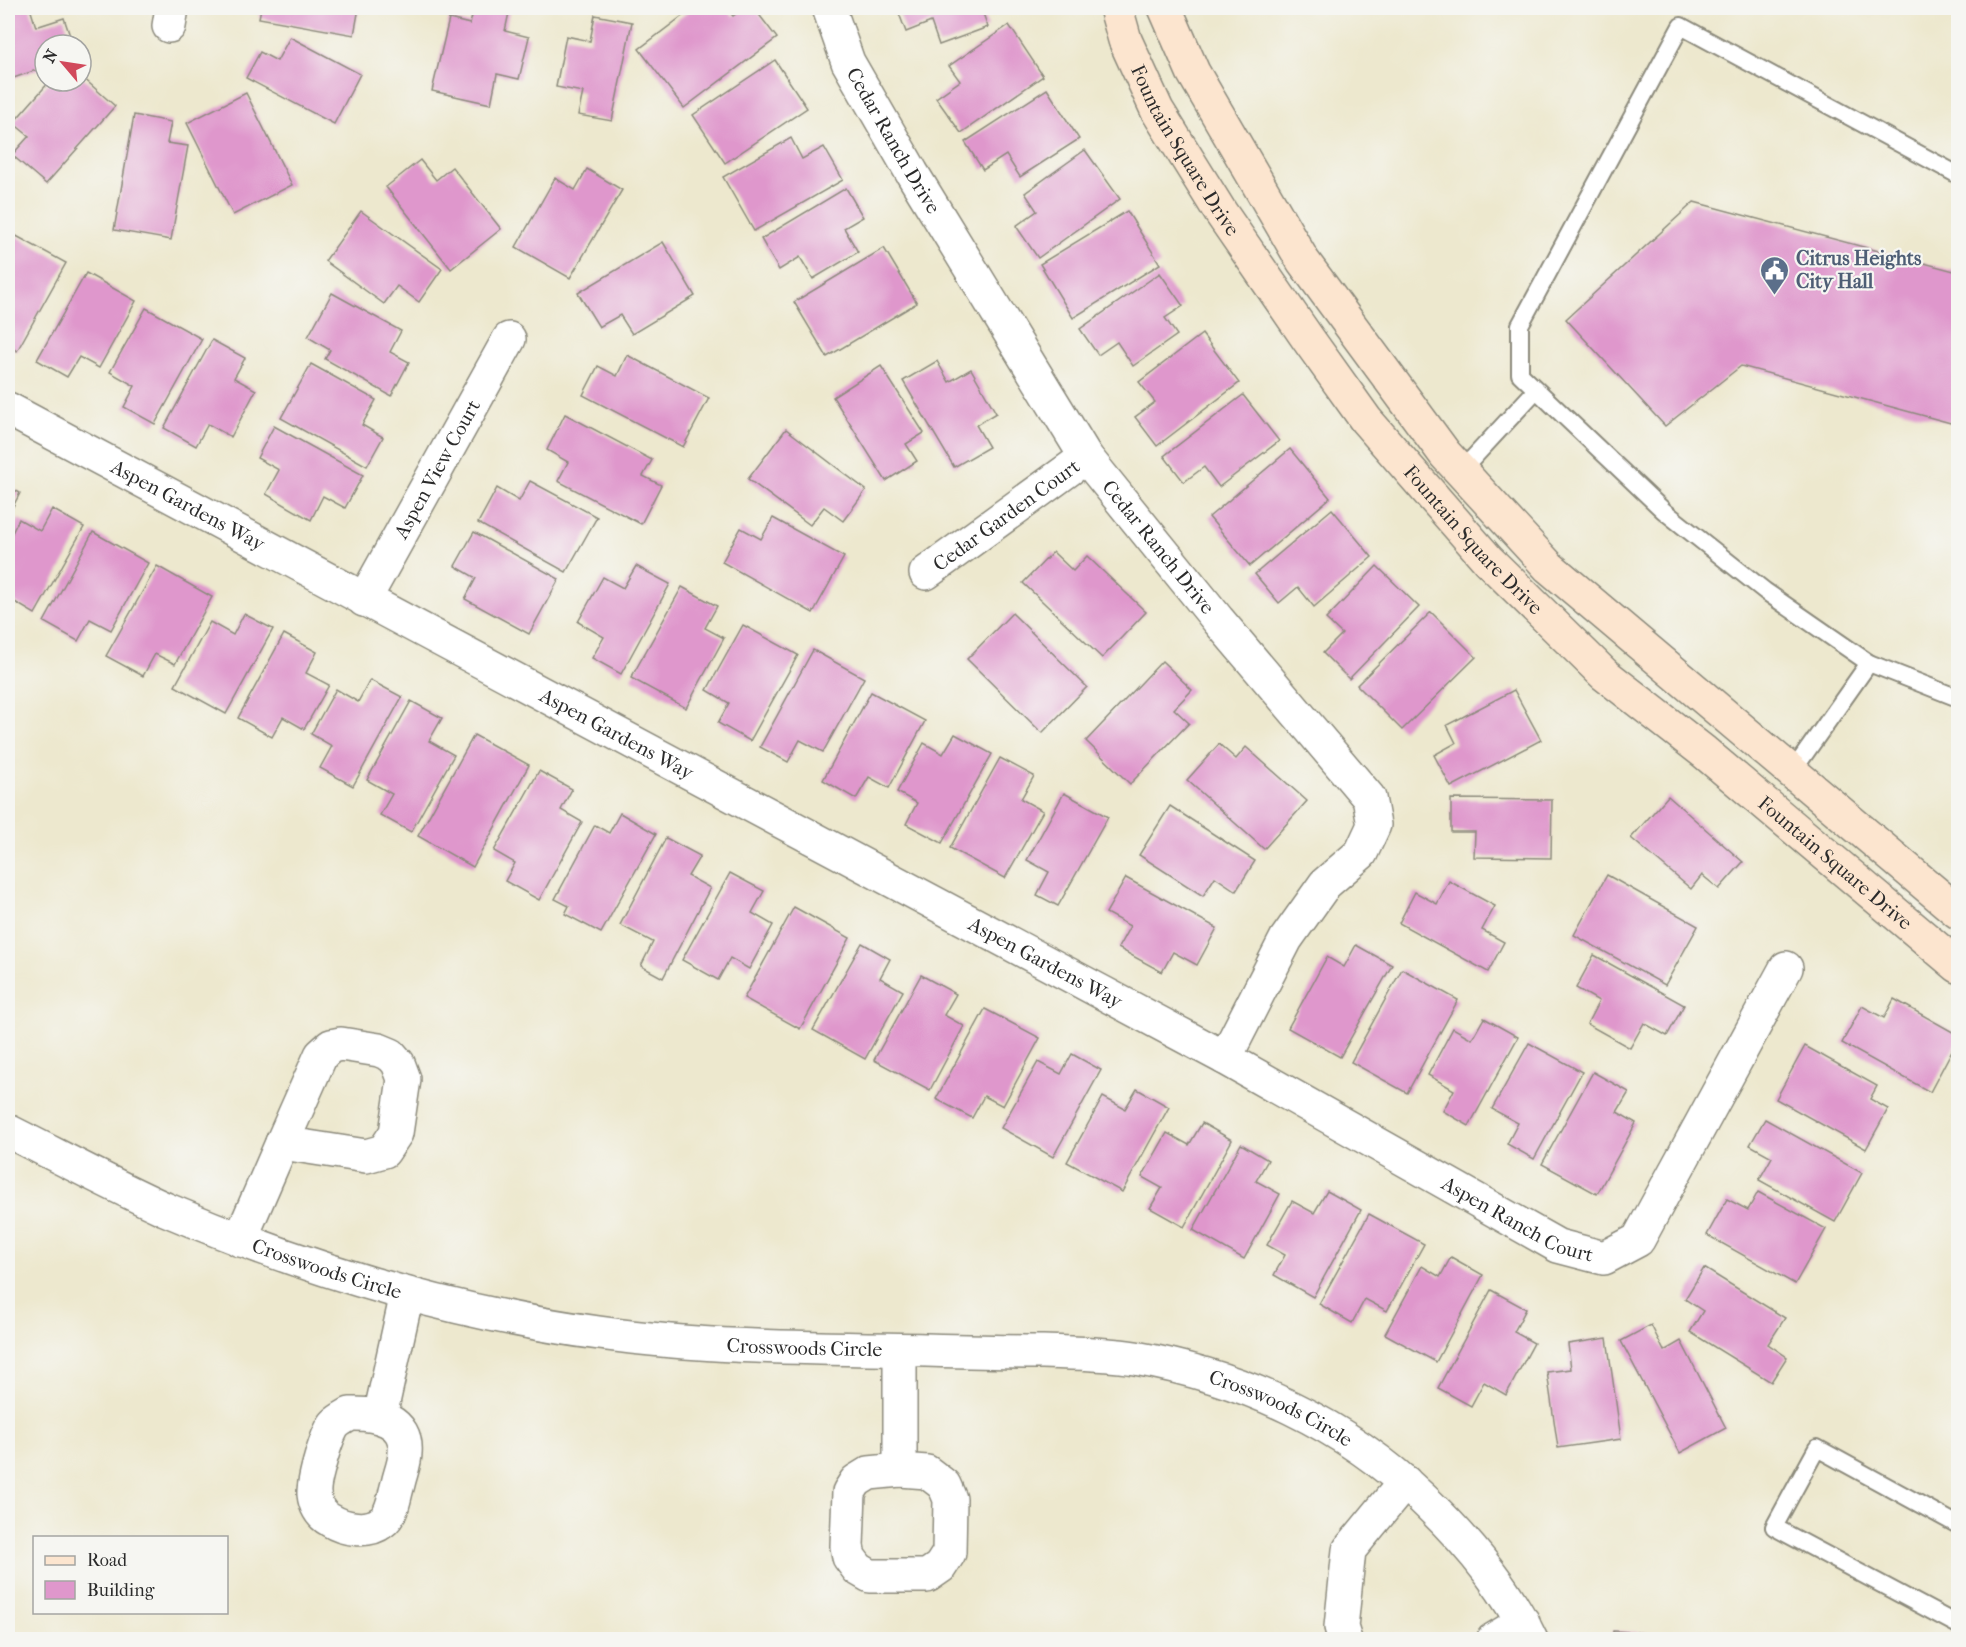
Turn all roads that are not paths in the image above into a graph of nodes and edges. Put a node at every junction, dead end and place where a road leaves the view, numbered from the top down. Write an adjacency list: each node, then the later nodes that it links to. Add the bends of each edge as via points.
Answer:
1 (829, 8): 8 (street, Cedar Ranch Drive, via 848,62)
2 (1116, 8): 16 (street, Fountain Square Drive, via 1125,40 1157,110 1221,213 1366,420 1488,560 1604,674 1704,752)
3 (1165, 8): 9 (street, Fountain Square Drive, via 1193,72 1303,261)
4 (1959, 176): 6 (lane, via 1681,26 1520,325 1520,374)
5 (509, 339): 11 (street, Aspen View Court)
6 (1536, 390): 9 (lane); 12 (lane, via 1664,511 1765,591)
7 (8, 409): 11 (street, Aspen Gardens Way)
8 (1086, 457): 10 (street, Cedar Garden Court); 18 (street, Cedar Ranch Drive, via 1369,798 1374,825 1361,853 1325,884 1287,939)
9 (1461, 471): 14 (street, Fountain Square Drive, via 1549,567)
10 (926, 573)
11 (364, 600): 18 (street, Aspen Gardens Way)
12 (1869, 663): 13 (lane); 14 (lane)
13 (1959, 698)
14 (1792, 772): 15 (street, Fountain Square Drive)
15 (1959, 912)
16 (1959, 966)
17 (1786, 968): 18 (street, Aspen Ranch Court, via 1638,1240 1604,1258 1558,1246)
18 (1225, 1058)
19 (8, 1131): 21 (street, Crosswoods Circle, via 161,1207)
20 (282, 1143): 21 (street)
21 (240, 1240): 22 (street, Crosswoods Circle)
22 (407, 1294): 23 (street, Crosswoods Circle, via 494,1315 599,1333 713,1345); 24 (street)
23 (900, 1350): 25 (street); 26 (street, Crosswoods Circle, via 1089,1354 1134,1358 1216,1377 1269,1397 1344,1436)
24 (380, 1416)
25 (900, 1470)
26 (1405, 1482): 29 (street, Crosswoods Circle, via 1452,1527 1490,1573); 30 (street, via 1349,1550 1341,1627)
27 (1959, 1525): 28 (lane, via 1817,1448 1774,1527)
28 (1959, 1625)
29 (1527, 1631): 31 (street)
30 (1345, 1640)
31 (1493, 1640)

